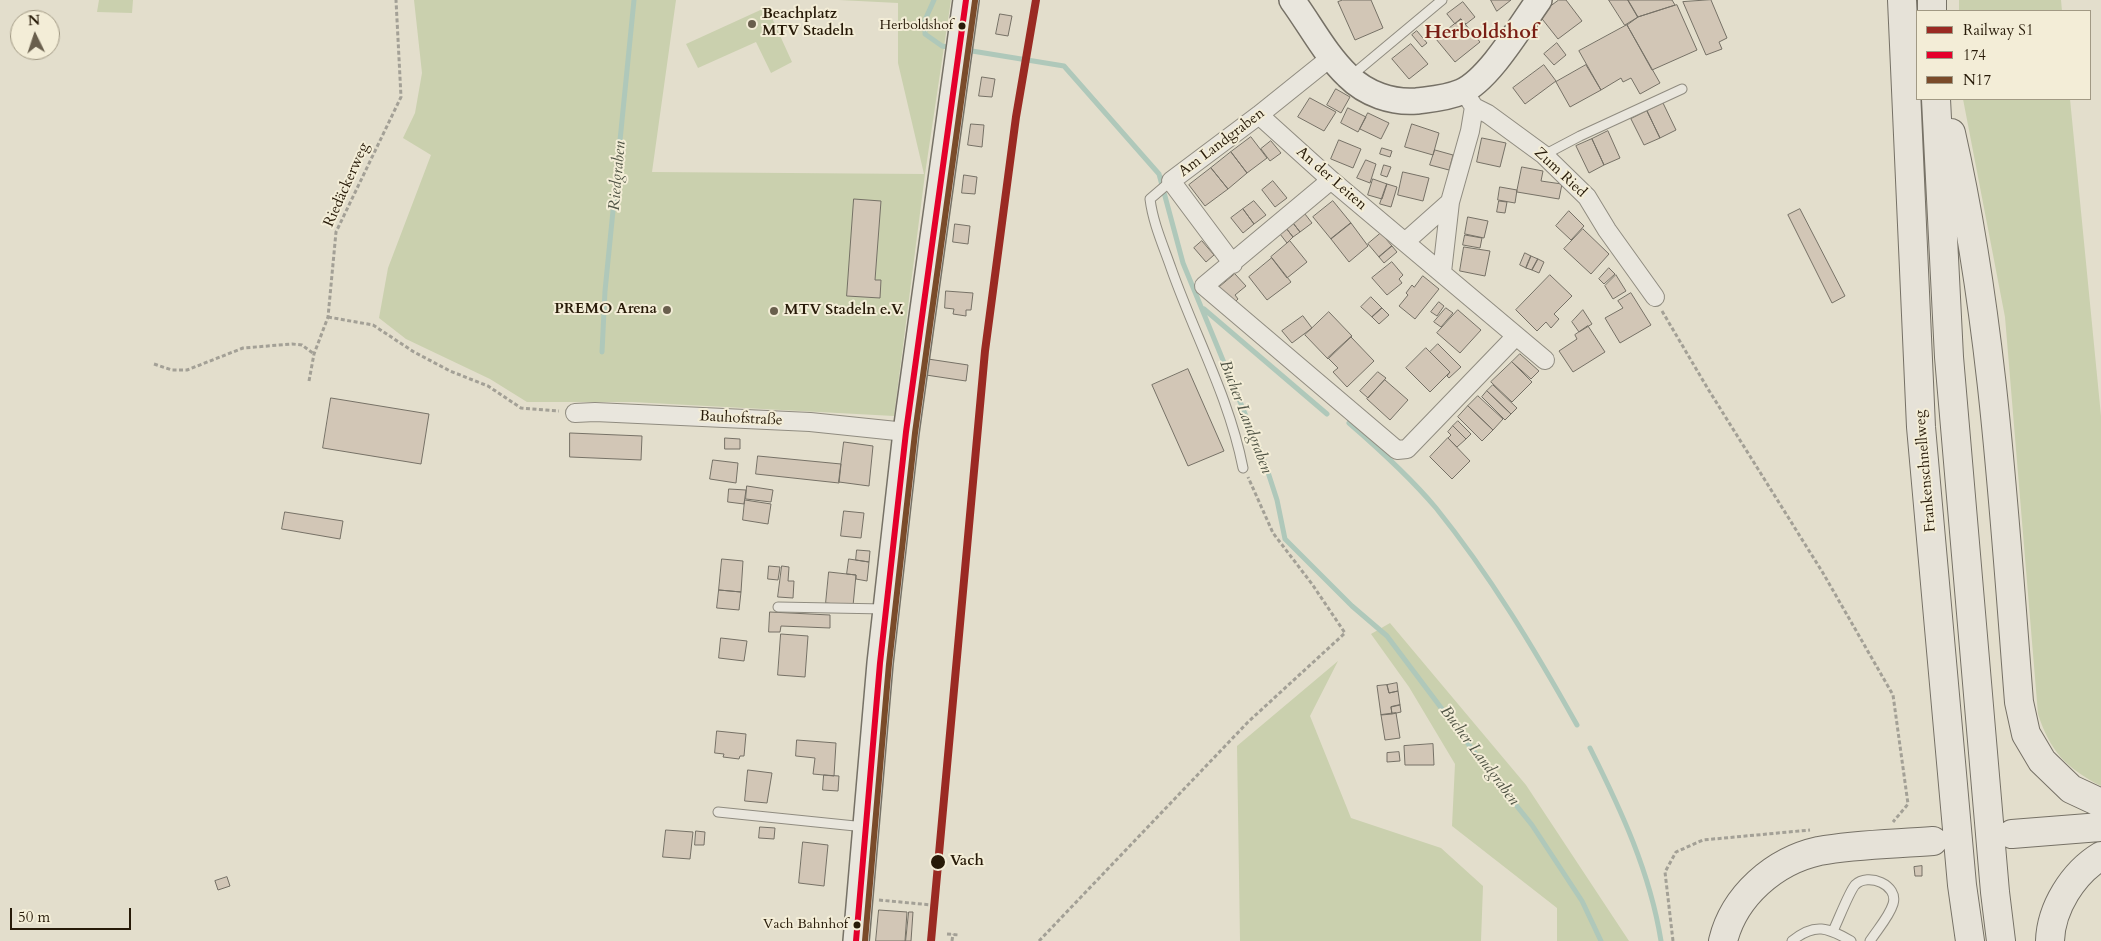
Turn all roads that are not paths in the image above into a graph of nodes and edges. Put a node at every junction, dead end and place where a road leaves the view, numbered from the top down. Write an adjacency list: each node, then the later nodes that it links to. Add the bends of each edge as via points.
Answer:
1 (1292, 0): 6 (street)
2 (1442, 0): 7 (lane)
3 (1539, 0): 9 (street)
4 (1902, 0): 35 (highway, Frankenschnellweg, via 1922,427)
5 (964, 10): 24 (street)
6 (1330, 58): 7 (street); 12 (street, Am Landgraben)
7 (1349, 78): 9 (street, via 1365,90 1386,99 1409,102)
8 (1682, 89): 13 (lane)
9 (1469, 99): 13 (street, Zum Ried); 16 (street, via 1470,130)
10 (1936, 100): 44 (highway, via 1950,367)
11 (1943, 100): 28 (highway, via 1963,188 1991,381 2019,702 2026,734 2042,761 2071,789)
12 (1260, 115): 14 (street, An der Leiten); 15 (street, Am Landgraben)
13 (1544, 155): 20 (street, Zum Ried, via 1587,196)
14 (1332, 180): 17 (street, An der Leiten); 18 (street)
15 (1171, 181): 18 (street, Am Landgraben); 25 (lane, via 1150,199 1152,216 1236,430)
16 (1450, 202): 17 (street); 19 (street)
17 (1404, 242): 19 (street, An der Leiten)
18 (1233, 264): 21 (street, via 1204,286 1397,450 1407,449)
19 (1442, 272): 21 (street, An der Leiten)
20 (1655, 297)
21 (1516, 336): 22 (street, An der Leiten)
22 (1545, 360)
23 (575, 413): 24 (street, Bauhofstraße, via 810,422)
24 (906, 432): 27 (street)
25 (1243, 468)
26 (778, 607): 27 (lane)
27 (886, 609): 31 (street)
28 (2101, 803)
29 (718, 812): 31 (lane)
30 (2101, 827): 32 (highway)
31 (866, 828): 37 (street)
32 (2012, 834)
33 (1933, 841): 38 (highway, via 1818,852 1786,864 1759,881 1736,908)
34 (2101, 856): 45 (highway, via 2071,883 2050,929)
35 (1962, 885): 42 (highway); 43 (highway, Frankenschnellweg)
36 (1833, 931): 39 (lane, via 1819,928 1804,931); 40 (lane); 41 (lane, via 1855,885 1865,880 1876,881 1888,887 1893,904)
37 (856, 941)
38 (1723, 941)
39 (1792, 941)
40 (1852, 941)
41 (1870, 941)
42 (1958, 941)
43 (1970, 941)
44 (2001, 941)
45 (2050, 941)

